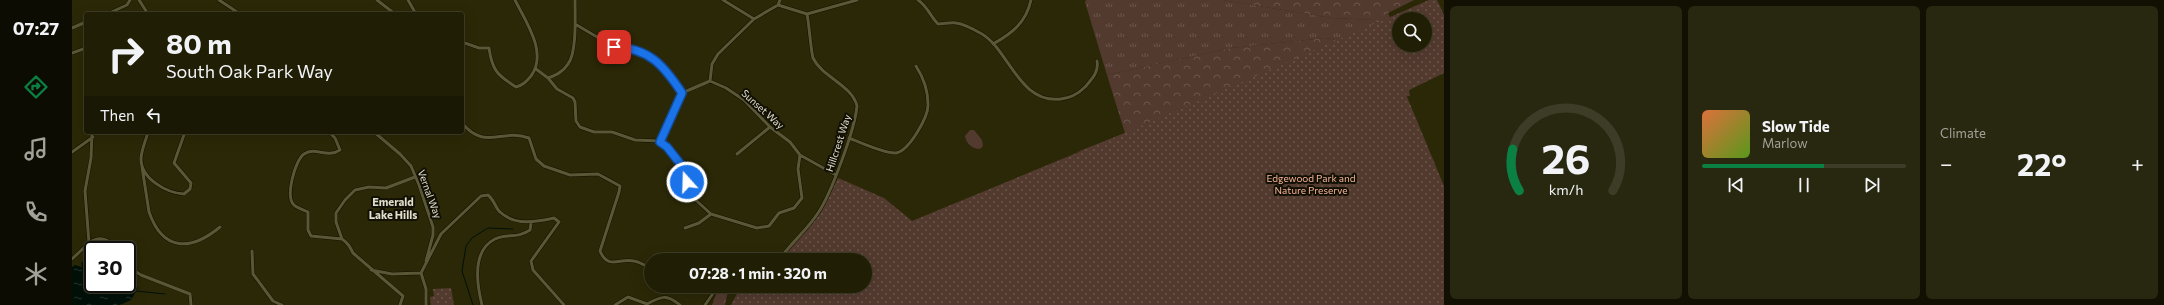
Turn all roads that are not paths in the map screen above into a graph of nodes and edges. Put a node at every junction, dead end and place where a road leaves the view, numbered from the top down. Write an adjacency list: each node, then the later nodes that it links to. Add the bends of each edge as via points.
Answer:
1 (130, 0): 14 (street, via 127,5)
2 (139, 0): 15 (street)
3 (219, 0): 16 (street)
4 (377, 0): 17 (street)
5 (408, 0): 18 (street)
6 (516, 0): 30 (street, via 535,42)
7 (575, 0): 22 (street)
8 (723, 0): 20 (street)
9 (780, 0): 13 (street)
10 (857, 0): 19 (street)
11 (918, 0): 25 (street, via 926,5 938,24 957,23 983,35)
12 (1031, 0): 25 (street, via 1023,22 1009,35)
13 (778, 5): 19 (street); 20 (street)
14 (111, 12)
15 (147, 12)
16 (237, 12)
17 (392, 12)
18 (415, 12)
19 (807, 14): 42 (street, Hillcrest Way, via 813,58 856,101 857,111)
20 (754, 19): 32 (street, via 718,54 712,64)
21 (84, 23): 23 (street)
22 (575, 24): 31 (street, via 569,63 560,73); 33 (street, via 614,47 636,49 652,57)
23 (72, 28)
24 (464, 43): 30 (street, via 479,48 489,48 497,73 516,87 522,85)
25 (993, 44): 28 (street, via 1008,67 1037,96 1056,100 1076,95 1094,76 1098,67)
26 (84, 49): 27 (street)
27 (72, 53)
28 (1097, 61)
29 (916, 66): 42 (street, via 923,77 928,106 923,121 907,147 890,153)
30 (536, 69): 31 (street)
31 (548, 78): 43 (street, via 557,89 573,98 576,121 586,131 612,132 635,140)
32 (710, 81): 33 (street); 35 (street, Sunset Way, via 744,100)
33 (682, 93): 43 (street)
34 (464, 125): 63 (street, via 470,132 483,138 502,135 529,138 536,159 544,166 570,175 598,174 616,182 620,186 619,192 600,251 602,257 612,262 634,261)
35 (770, 127): 45 (street); 46 (street, Sunset Way, via 790,142)
36 (92, 134): 41 (street)
37 (147, 134): 47 (street, via 141,158)
38 (184, 134): 47 (street, via 174,163 191,183 190,189 184,194 174,193 151,180)
39 (331, 134): 54 (street, via 340,150 327,155 313,151 304,154 298,162 290,188 290,198 294,206 308,212 308,230 311,236)
40 (376, 134): 49 (street, Vernal Way, via 411,166)
41 (93, 137): 44 (street); 55 (street, via 85,191)
42 (849, 138): 48 (street, Hillcrest Way)
43 (660, 142): 50 (street, via 686,171 688,193)
44 (72, 152)
45 (737, 154)
46 (800, 155): 48 (street, Sunset Way); 50 (street, via 798,169 802,198 794,208 779,213 769,226 757,228)
47 (142, 166): 52 (street, via 151,219 166,238 180,244 190,244 207,237)
48 (836, 175): 60 (street, Hillcrest Way, via 819,212)
49 (415, 178): 54 (street, via 386,188 369,187 355,190 336,214); 62 (street, Vernal Way, via 429,210 433,227)
50 (711, 214): 53 (street, via 699,223)
51 (531, 223): 62 (street, via 507,218 498,211 497,204 488,195 481,196 441,234); 72 (street, via 530,230 526,233 494,240 482,252 476,276); 73 (street, via 554,218 559,222 531,261 532,270)
52 (220, 227)
53 (685, 228)
54 (342, 239): 64 (street, via 350,246 352,253)
55 (89, 241)
56 (92, 241): 57 (street)
57 (108, 241)
58 (84, 248): 61 (street)
59 (252, 251): 69 (street, via 253,274 273,301)
60 (785, 253)
61 (72, 259)
62 (426, 263): 66 (street, Vernal Way)
63 (644, 266)
64 (371, 270): 66 (street, via 392,274); 70 (street, via 403,296)
65 (136, 272): 68 (street, via 190,294)
66 (421, 274): 71 (street, via 426,289)
67 (713, 293): 76 (street)
68 (191, 305)
69 (282, 305)
70 (400, 305)
71 (426, 305)
72 (482, 305)
73 (564, 305)
74 (615, 305): 75 (street, via 628,297 647,304 660,297 669,297)
75 (680, 305)
76 (705, 305)

